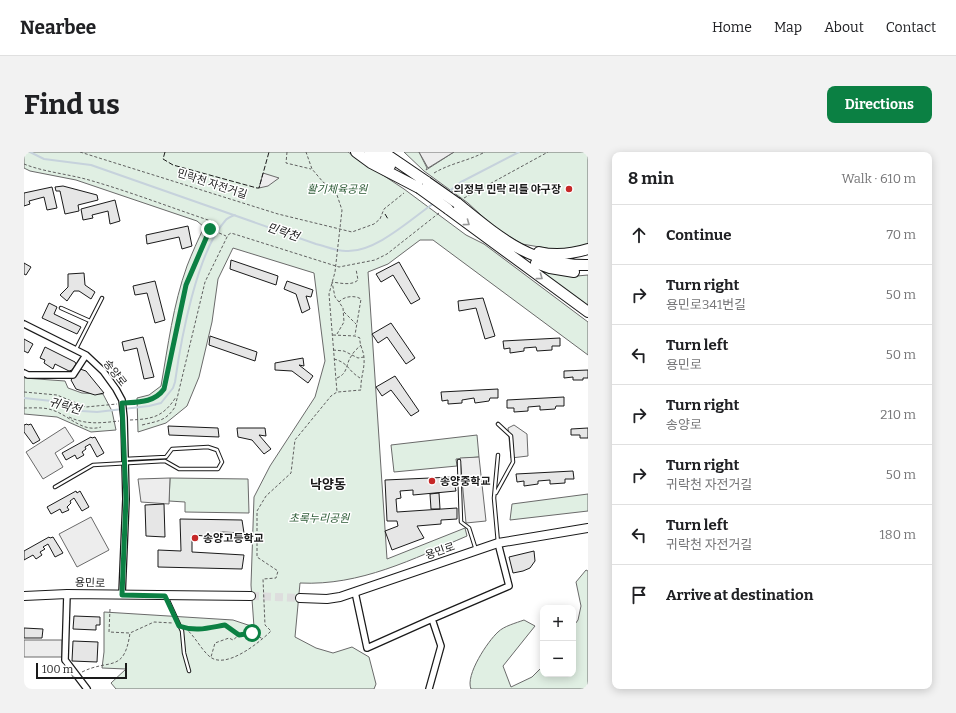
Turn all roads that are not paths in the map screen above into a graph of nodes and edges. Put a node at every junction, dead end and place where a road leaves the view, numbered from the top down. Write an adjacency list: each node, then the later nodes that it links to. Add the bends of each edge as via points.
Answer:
1 (356, 152): 5 (highway, via 371,163)
2 (370, 152): 5 (highway)
3 (383, 152): 5 (highway)
4 (396, 152): 5 (highway)
5 (423, 185): 6 (highway, one-way to 6, bridge, via 448,209); 6 (highway, bridge, via 458,203)
6 (489, 234): 7 (highway, via 549,254); 8 (highway, via 545,260 576,266); 9 (highway, via 522,257 550,268); 12 (highway, one-way to 12)
7 (588, 250)
8 (588, 265)
9 (588, 272)
10 (102, 298): 13 (lane)
11 (61, 308): 13 (lane)
12 (588, 312)
13 (90, 321): 15 (lane)
14 (24, 324): 15 (street, 송양로)
15 (76, 349): 16 (street, 송양로)
16 (86, 355): 17 (street, via 73,375); 20 (street, 송양로, via 103,371 116,389 122,404)
17 (24, 373)
18 (498, 424): 23 (lane, via 511,436 513,462)
19 (498, 456): 23 (lane)
20 (125, 461): 20 (lane, via 165,461 179,469 211,470 218,469 222,462 217,450 208,447 172,450 166,457); 22 (lane, via 93,465); 29 (street, 송양로)
21 (459, 461): 26 (lane, via 462,522 469,528)
22 (54, 486)
23 (494, 495): 25 (lane)
24 (588, 528): 25 (street, 용민로)
25 (498, 543): 26 (street, 용민로); 34 (street, via 509,586)
26 (476, 550): 27 (street, 용민로)
27 (355, 592): 33 (street, 용민로, via 327,599); 34 (street, via 367,648)
28 (67, 594): 29 (street, 용민로); 30 (street, 용민로); 36 (street, via 65,660)
29 (122, 595): 31 (street, 용민로)
30 (24, 596)
31 (165, 596): 32 (street, 용민로); 35 (lane, via 182,631)
32 (251, 596)
33 (300, 598)
34 (432, 619): 37 (street, via 441,646)
35 (189, 671)
36 (87, 689)
37 (429, 689)

